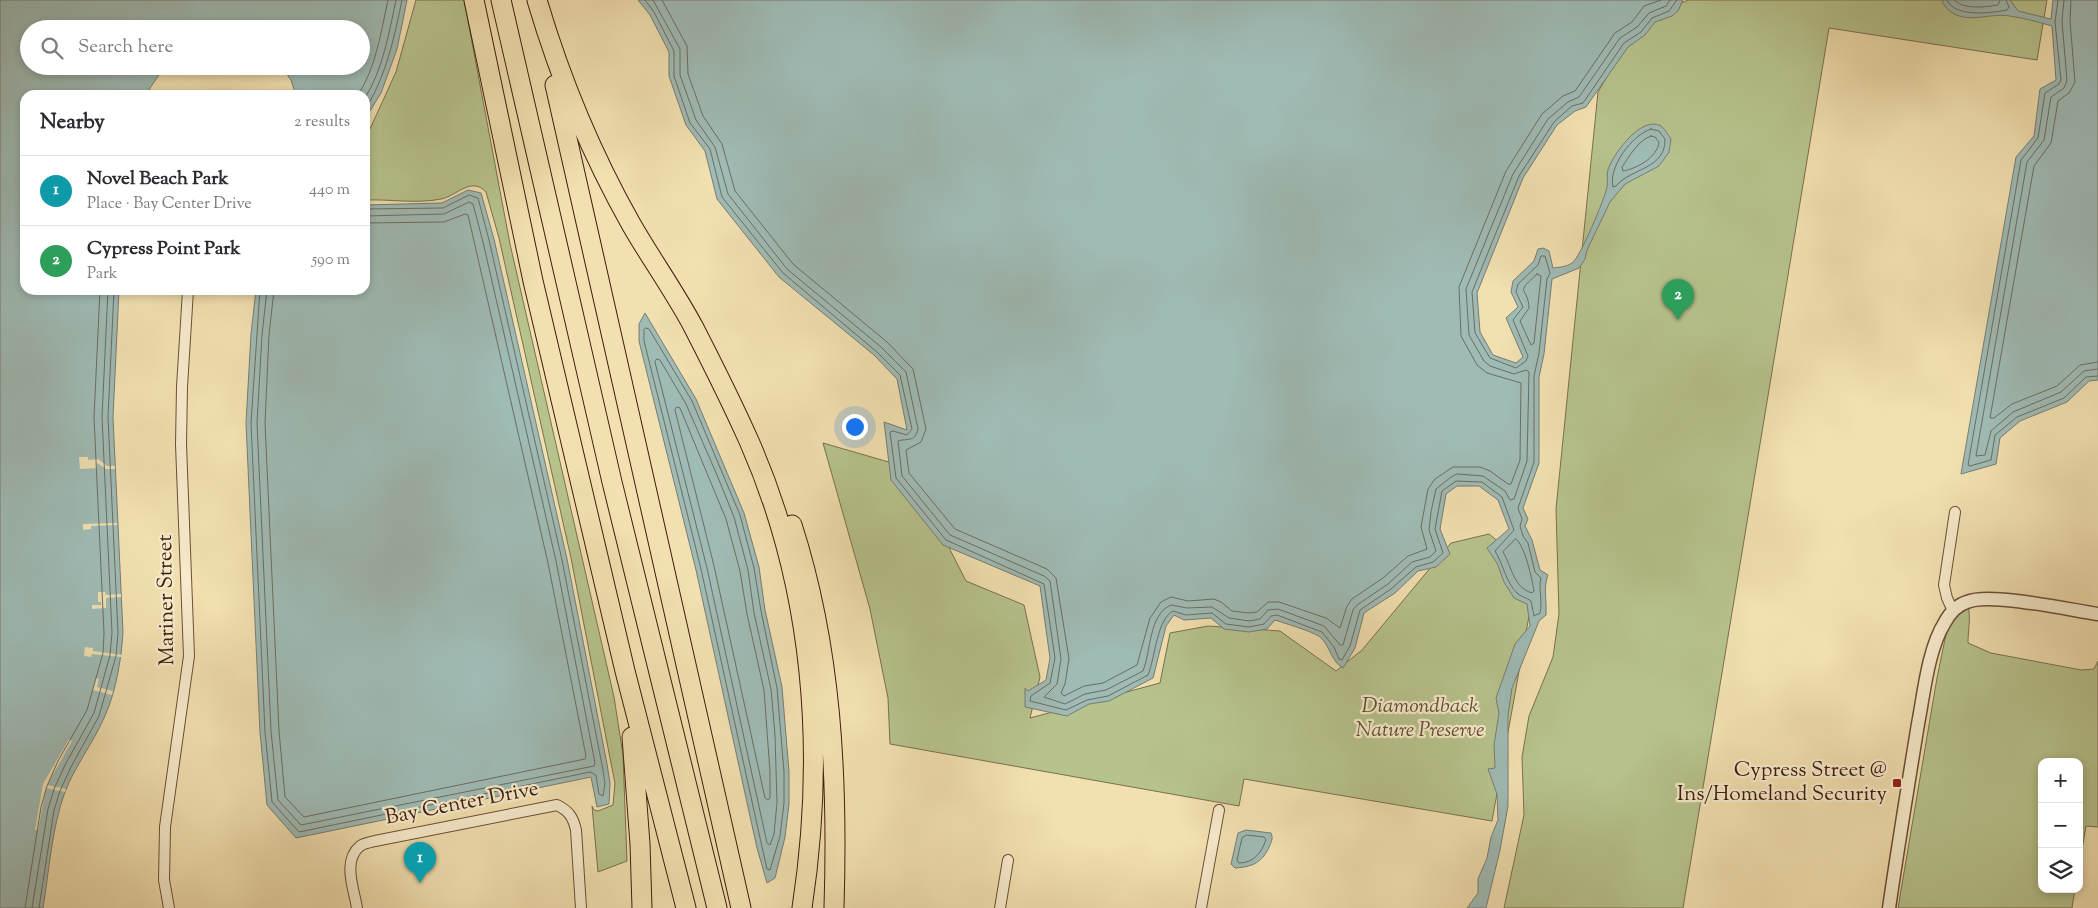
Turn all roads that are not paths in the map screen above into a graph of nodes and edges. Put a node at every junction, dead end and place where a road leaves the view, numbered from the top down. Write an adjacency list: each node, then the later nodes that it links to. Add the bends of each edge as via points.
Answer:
1 (474, 0): 9 (highway, via 533,281)
2 (501, 0): 17 (highway, via 612,482)
3 (537, 0): 5 (highway, via 563,79 592,148 632,226); 18 (highway)
4 (188, 295): 12 (street, Mariner Street, via 181,444 189,656 165,827 164,880)
5 (693, 326): 19 (highway, via 762,472 783,537 799,606 810,678 815,752 813,826); 20 (highway, via 727,375 767,456 788,511 810,590 827,682 833,740 836,821)
6 (1955, 512): 7 (street, via 1944,585)
7 (1953, 611): 8 (street, via 1965,602 1991,598); 23 (street, via 1936,643 1924,690)
8 (2098, 614)
9 (624, 671): 15 (highway, via 635,775); 16 (highway)
10 (1219, 810): 22 (street)
11 (1008, 860): 21 (street)
12 (169, 908)
13 (357, 908): 14 (street, Bay Center Drive, via 350,870 354,854 361,845 557,805 573,817)
14 (581, 908)
15 (642, 908)
16 (686, 908)
17 (717, 908)
18 (741, 908)
19 (802, 908)
20 (834, 908)
21 (1000, 908)
22 (1201, 908)
23 (1889, 908)

